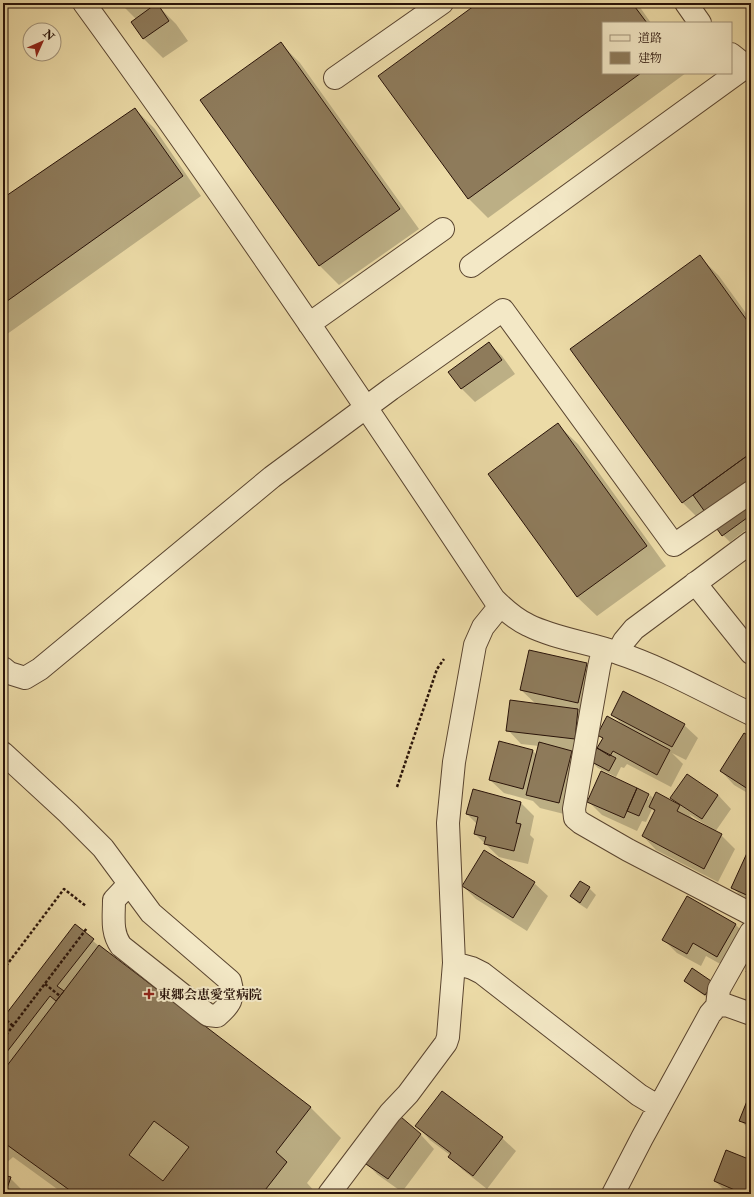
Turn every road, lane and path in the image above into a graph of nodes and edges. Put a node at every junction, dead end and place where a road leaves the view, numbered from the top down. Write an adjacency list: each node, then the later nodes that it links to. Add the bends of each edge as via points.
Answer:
1 (84, 3): 11 (street)
2 (442, 3): 8 (street)
3 (686, 3): 4 (street)
4 (699, 22)
5 (745, 63): 6 (street)
6 (732, 73)
7 (730, 74): 10 (street)
8 (336, 78)
9 (443, 229): 11 (street)
10 (471, 266)
11 (309, 324): 12 (street)
12 (367, 408): 13 (street, via 503,310 674,545); 16 (street); 20 (street, via 272,477 40,669 25,678 9,673)
13 (751, 492)
14 (751, 542): 15 (street)
15 (695, 583): 17 (street); 18 (street)
16 (500, 606): 17 (street, via 516,619 541,631); 29 (street, via 483,627 475,645 454,762 448,823)
17 (610, 650): 21 (street, via 652,666); 26 (street, via 599,667 575,801 575,818 581,824 628,850)
18 (751, 653)
19 (445, 658): 23 (path, via 437,669)
20 (3, 668)
21 (751, 714)
22 (3, 753): 24 (street, via 98,843)
23 (397, 787)
24 (129, 884): 24 (street, via 151,913 230,981 233,992 231,999 225,1010 217,1016 208,1015 121,946 114,932 114,900)
25 (92, 910): 30 (path, via 64,889)
26 (751, 914)
27 (88, 927): 31 (path)
28 (751, 932): 33 (street, via 719,989)
29 (454, 963): 38 (street, via 482,973 639,1095); 39 (street, via 446,1043)
30 (3, 970)
31 (45, 984): 32 (path); 36 (path)
32 (60, 996)
33 (717, 1006): 34 (street, via 726,1005); 38 (street, via 710,1014)
34 (751, 1014)
35 (3, 1018): 36 (path)
36 (13, 1026): 37 (path)
37 (3, 1039)
38 (659, 1107): 40 (street)
39 (329, 1194)
40 (614, 1194)

